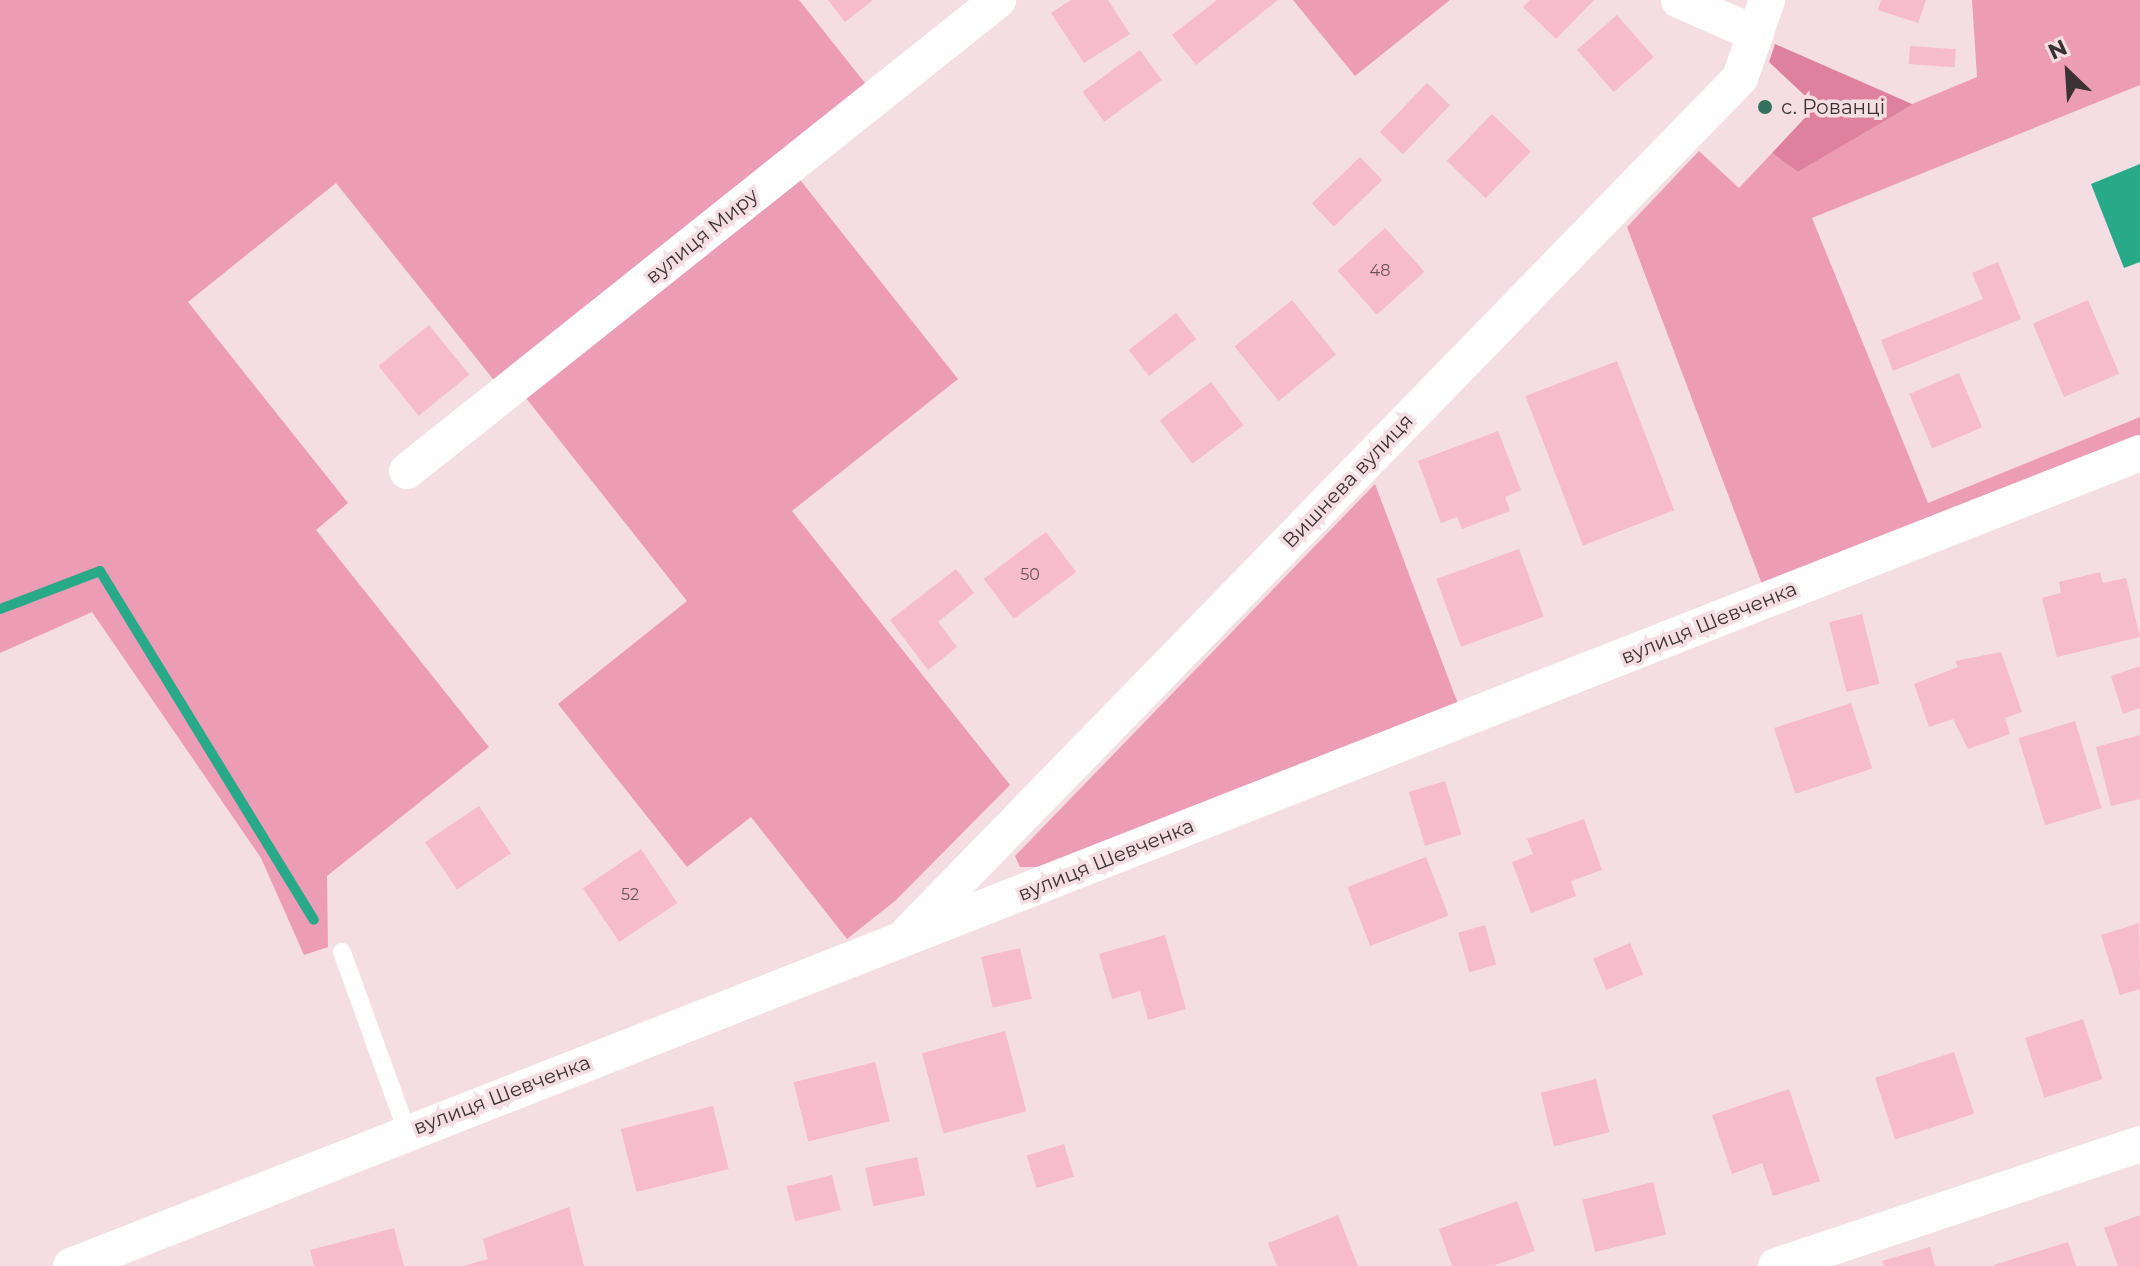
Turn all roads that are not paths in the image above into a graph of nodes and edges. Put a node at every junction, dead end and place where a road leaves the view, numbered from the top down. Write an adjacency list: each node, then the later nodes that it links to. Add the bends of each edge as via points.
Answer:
1 (998, 0): 6 (street, вулиця Миру)
2 (1679, 0): 4 (street)
3 (1767, 0): 4 (street, Вишнева вулиця)
4 (1756, 34): 7 (street, Вишнева вулиця, via 1740,78)
5 (2140, 453): 7 (street, вулиця Шевченка)
6 (407, 471)
7 (898, 942): 9 (street, вулиця Шевченка)
8 (342, 952): 9 (lane)
9 (407, 1132): 12 (street, вулиця Шевченка)
10 (2140, 1144): 11 (street)
11 (1839, 1256): 13 (street)
12 (71, 1266)
13 (1776, 1266)

